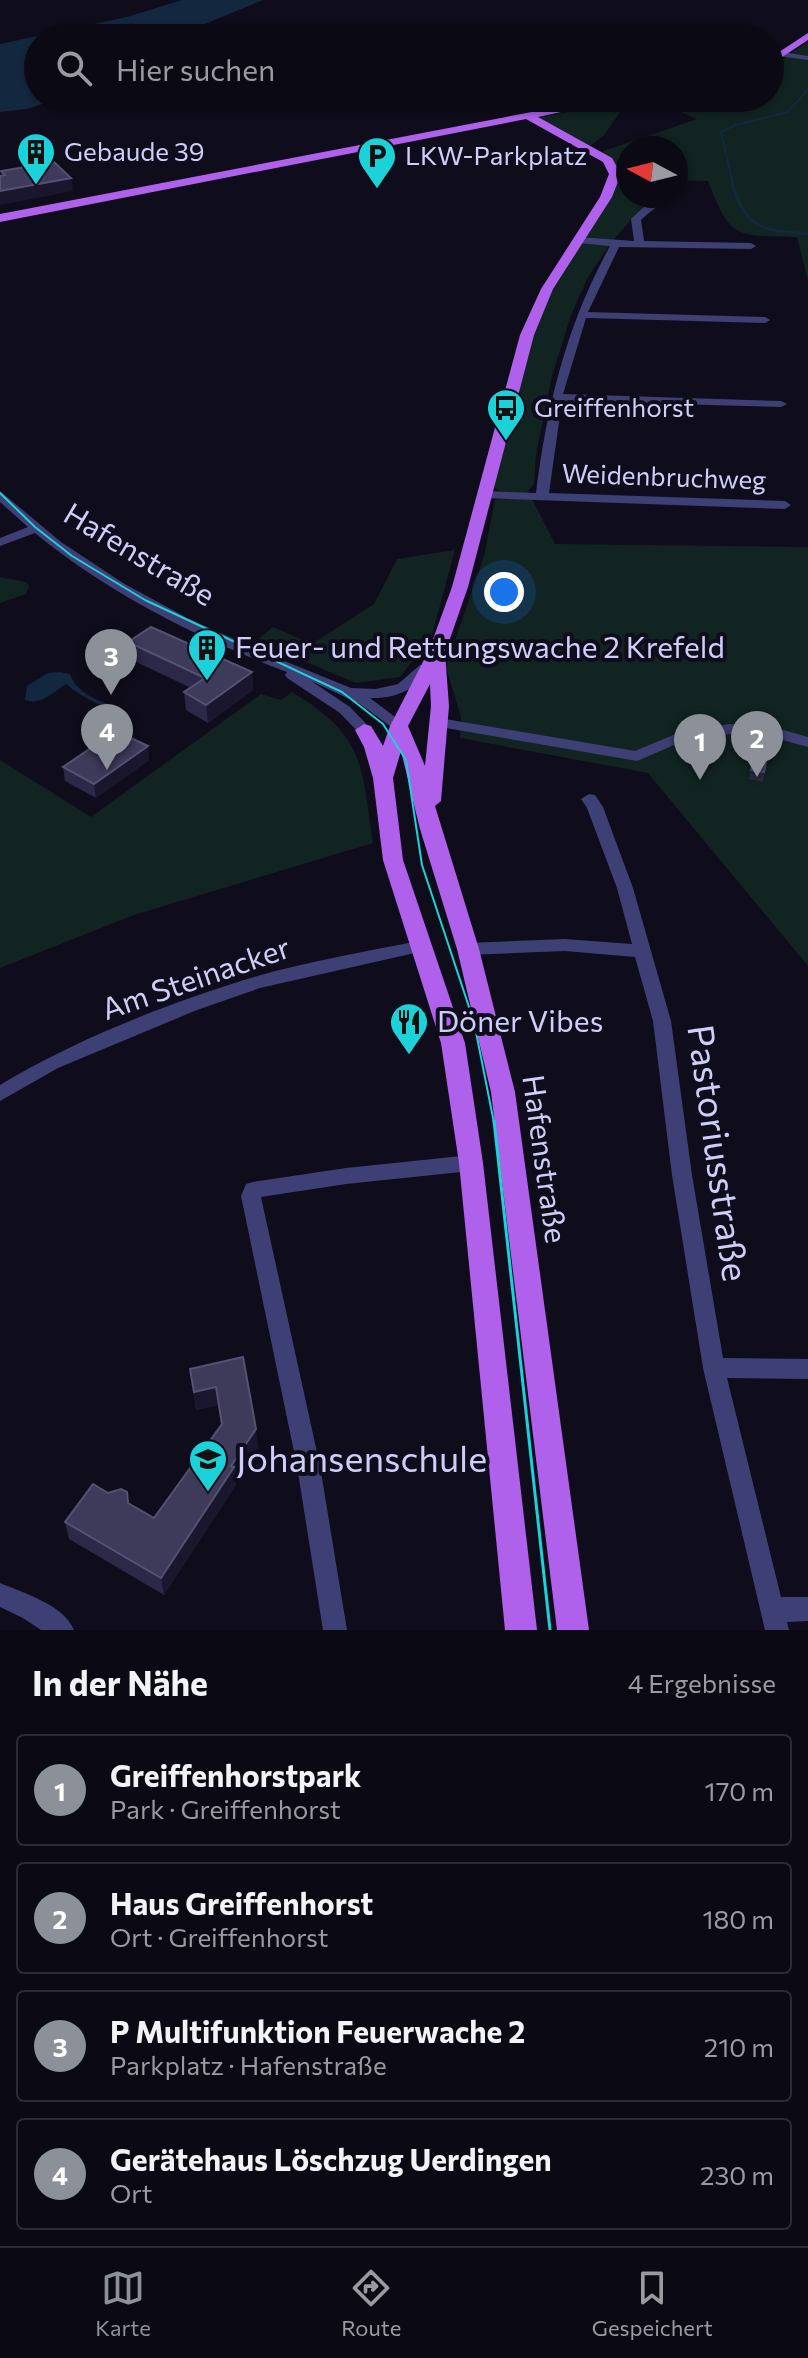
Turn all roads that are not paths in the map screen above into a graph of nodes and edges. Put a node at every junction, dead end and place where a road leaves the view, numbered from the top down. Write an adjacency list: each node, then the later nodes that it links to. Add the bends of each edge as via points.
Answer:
1 (808, 36): 2 (main road)
2 (784, 53)
3 (784, 54): 4 (street)
4 (808, 58)
5 (549, 112): 6 (main road)
6 (528, 116): 8 (main road); 9 (main road, via 608,160 614,169 606,197)
7 (648, 208): 11 (street, via 636,219)
8 (0, 218)
9 (576, 242): 10 (street); 18 (main road, via 527,335)
10 (616, 244): 11 (street); 13 (street, Weidenbruchweg)
11 (639, 244): 12 (street)
12 (751, 246)
13 (580, 315): 14 (street); 15 (street, Weidenbruchweg)
14 (765, 320)
15 (557, 397): 16 (street); 19 (street, Weidenbruchweg)
16 (781, 404)
17 (0, 495): 21 (street, Hafenstraße)
18 (484, 495): 19 (street, Weidenbruchweg); 23 (main road)
19 (542, 497): 20 (street, Weidenbruchweg)
20 (785, 505)
21 (35, 529): 22 (street); 24 (street, Hafenstraße, via 143,601)
22 (0, 542)
23 (438, 650): 26 (main road); 27 (main road)
24 (256, 655): 25 (street, Hafenstraße); 30 (street, Hafenstraße, via 315,689)
25 (335, 684): 26 (street, via 367,693); 29 (street, Hafenstraße, via 364,698)
26 (411, 689): 27 (street, via 432,692); 29 (main road)
27 (440, 699): 28 (main road)
28 (439, 723): 31 (street, via 637,756 683,736 730,729 766,730); 34 (main road)
29 (399, 726): 32 (main road); 34 (main road, Hafenstraße, via 413,757)
30 (364, 730): 32 (main road, Hafenstraße)
31 (808, 742)
32 (383, 778): 35 (main road, Hafenstraße, via 393,860)
33 (589, 799): 37 (street, Pastoriusstraße, via 625,888)
34 (430, 829): 36 (main road, Hafenstraße)
35 (422, 946): 38 (street, Am Steinacker, via 258,982 191,1005 51,1063); 39 (main road, Hafenstraße, via 453,1043)
36 (468, 949): 37 (street, via 565,945); 48 (main road, Hafenstraße, via 503,1092)
37 (641, 951): 40 (street, Pastoriusstraße, via 662,1021)
38 (0, 1094)
39 (471, 1163): 46 (street, via 253,1190 251,1196 311,1468); 47 (main road, Hafenstraße)
40 (714, 1368): 41 (street); 44 (street, Pastoriusstraße)
41 (808, 1369)
42 (0, 1595): 45 (street)
43 (808, 1609): 44 (street, Pastoriusstraße)
44 (775, 1620)
45 (62, 1630)
46 (335, 1630)
47 (521, 1630)
48 (573, 1630)

